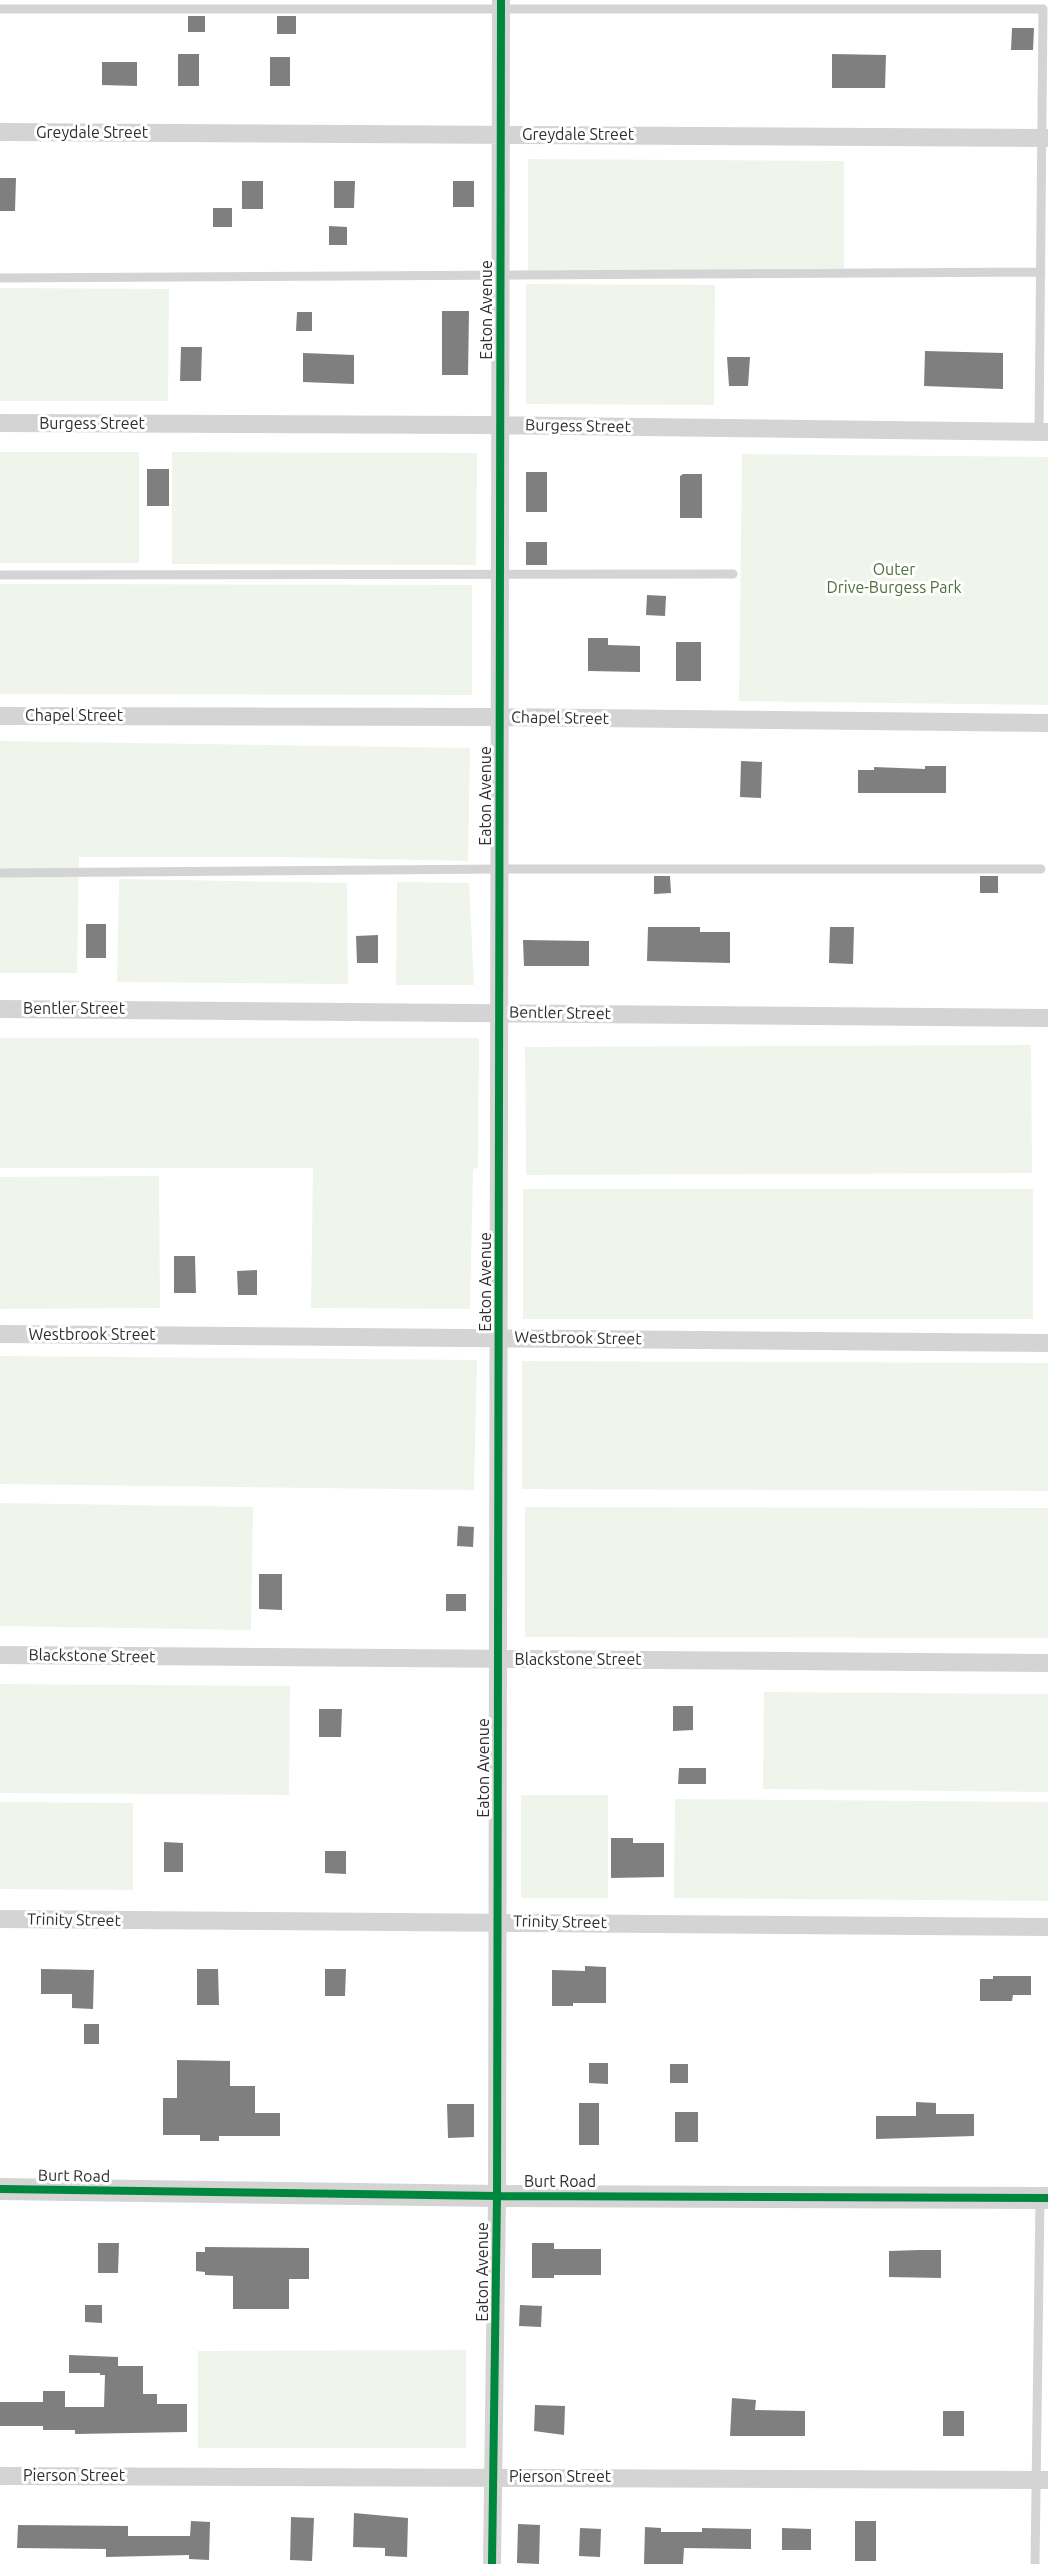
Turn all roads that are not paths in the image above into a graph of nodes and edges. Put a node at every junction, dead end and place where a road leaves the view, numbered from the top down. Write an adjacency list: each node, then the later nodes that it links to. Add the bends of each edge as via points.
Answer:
1 (501, 5): 2 (lane); 4 (street, Eaton Avenue); 5 (lane, via 1043,9)
2 (0, 9)
3 (0, 132): 4 (street, Greydale Street)
4 (501, 134): 5 (street, Greydale Street); 7 (street, Eaton Avenue)
5 (1045, 138): 6 (lane)
6 (1041, 272): 7 (lane); 11 (lane)
7 (501, 276): 8 (lane); 10 (street, Eaton Avenue)
8 (0, 278)
9 (0, 423): 10 (street, Burgess Street)
10 (500, 425): 11 (street, Burgess Street); 12 (street, Eaton Avenue)
11 (1044, 432)
12 (500, 574): 13 (lane); 14 (lane); 16 (street, Eaton Avenue)
13 (733, 574)
14 (0, 575)
15 (0, 716): 16 (street, Chapel Street)
16 (500, 717): 17 (street, Chapel Street); 18 (street, Eaton Avenue)
17 (1048, 723)
18 (500, 869): 19 (lane); 20 (lane); 22 (street, Eaton Avenue)
19 (1041, 869)
20 (0, 873)
21 (0, 1009): 22 (street, Bentler Street)
22 (500, 1013): 23 (street, Bentler Street); 25 (street, Eaton Avenue)
23 (1048, 1018)
24 (0, 1334): 25 (street, Westbrook Street)
25 (499, 1337): 26 (street, Westbrook Street); 28 (street, Eaton Avenue)
26 (1048, 1343)
27 (0, 1655): 28 (street, Blackstone Street)
28 (497, 1660): 29 (street, Blackstone Street); 31 (street, Eaton Avenue)
29 (1048, 1663)
30 (0, 1919): 31 (street, Trinity Street)
31 (497, 1921): 32 (street, Trinity Street); 34 (street, Eaton Avenue)
32 (1048, 1927)
33 (0, 2189): 34 (street, Burt Road)
34 (497, 2196): 35 (street, Burt Road); 37 (street, Eaton Avenue)
35 (1044, 2198): 38 (lane)
36 (0, 2476): 37 (street, Pierson Street)
37 (492, 2477): 38 (street, Pierson Street); 39 (street, Eaton Avenue)
38 (1042, 2480): 40 (lane)
39 (492, 2564)
40 (1035, 2564)

